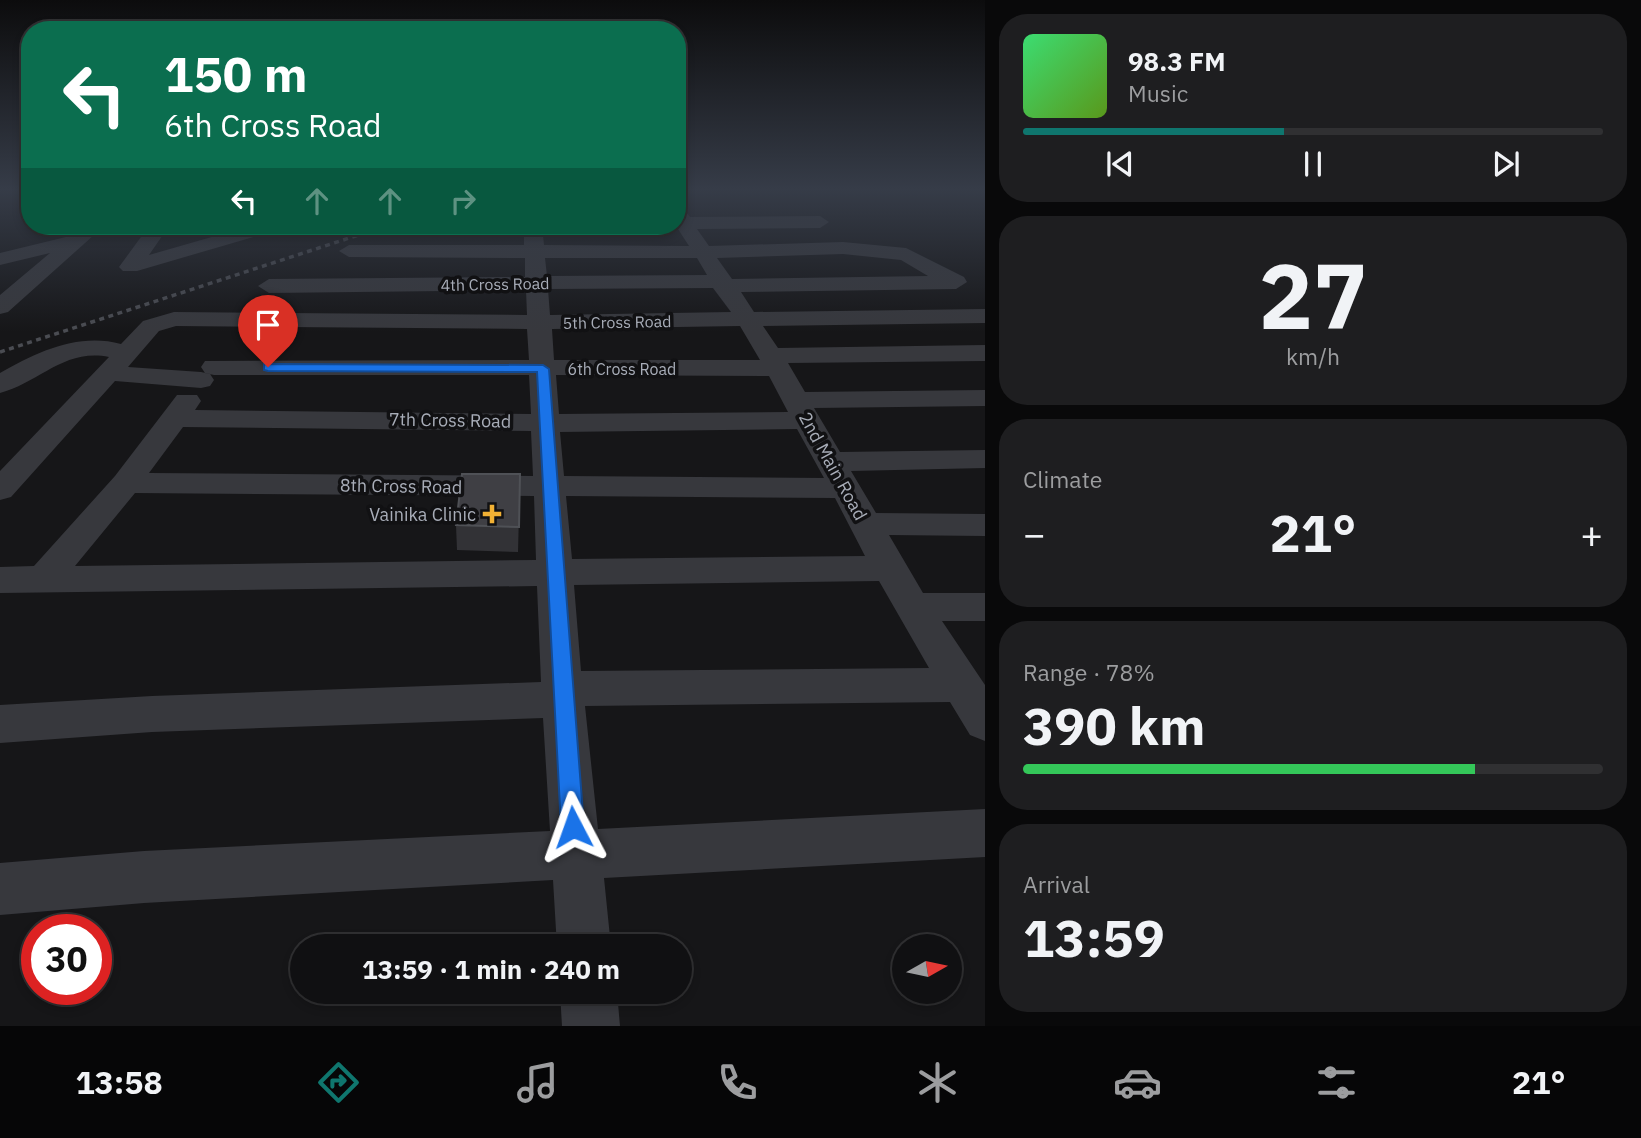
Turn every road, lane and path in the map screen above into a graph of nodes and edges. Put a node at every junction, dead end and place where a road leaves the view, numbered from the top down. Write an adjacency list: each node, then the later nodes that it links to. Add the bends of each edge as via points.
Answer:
1 (52, 237): 11 (street)
2 (58, 237): 7 (street)
3 (82, 237): 7 (street)
4 (151, 237): 5 (street, via 130,267)
5 (233, 237)
6 (694, 237): 9 (street, 2nd Main Road)
7 (77, 241): 16 (street)
8 (349, 251): 10 (street)
9 (705, 252): 10 (street); 12 (street, via 843,248 906,254); 14 (street, 2nd Main Road)
10 (535, 253): 14 (street, 4th Cross Road); 15 (street, 4th Cross Road); 20 (street)
11 (0, 259)
12 (953, 282): 13 (street, 4th Cross Road); 14 (street, 4th Cross Road)
13 (976, 282)
14 (721, 284): 19 (street, 2nd Main Road)
15 (269, 286)
16 (0, 307)
17 (985, 316): 19 (street, 5th Cross Road)
18 (249, 321): 20 (street, 5th Cross Road); 23 (street, 5th Cross Road, via 158,322); 25 (street)
19 (747, 321): 20 (street, 5th Cross Road); 22 (street, 2nd Main Road)
20 (541, 323): 24 (street)
21 (985, 353): 22 (street, 6th Cross Road)
22 (775, 362): 24 (street, 6th Cross Road); 28 (street, 2nd Main Road)
23 (117, 364): 25 (street, 6th Cross Road); 26 (street, 6th Cross Road, via 105,348 67,352); 35 (street, 5th Cross Road)
24 (543, 369): 25 (street, 6th Cross Road); 30 (street)
25 (208, 373): 29 (street)
26 (0, 385)
27 (985, 398): 28 (street, 7th Cross Road)
28 (802, 410): 30 (street, 7th Cross Road, via 643,424); 32 (street, 2nd Main Road)
29 (176, 418): 30 (street, 7th Cross Road); 33 (street)
30 (547, 421): 34 (street)
31 (985, 459): 32 (street, 8th Cross Road)
32 (837, 475): 34 (street, 8th Cross Road); 36 (street, 2nd Main Road)
33 (126, 483): 34 (street, 8th Cross Road); 40 (street)
34 (551, 488): 39 (street)
35 (0, 490)
36 (866, 524): 37 (street); 38 (street, 2nd Main Road)
37 (985, 525)
38 (890, 568): 39 (street); 42 (street, 2nd Main Road)
39 (555, 570): 40 (street); 44 (street)
40 (44, 579): 41 (street)
41 (0, 580)
42 (912, 607): 43 (street); 45 (street, 2nd Main Road)
43 (985, 607)
44 (563, 694): 45 (street); 46 (street); 48 (street)
45 (976, 705)
46 (0, 724)
47 (985, 833): 48 (street)
48 (575, 852): 49 (street); 50 (street)
49 (0, 890)
50 (583, 934)
51 (589, 1004): 52 (street)
52 (591, 1026)

